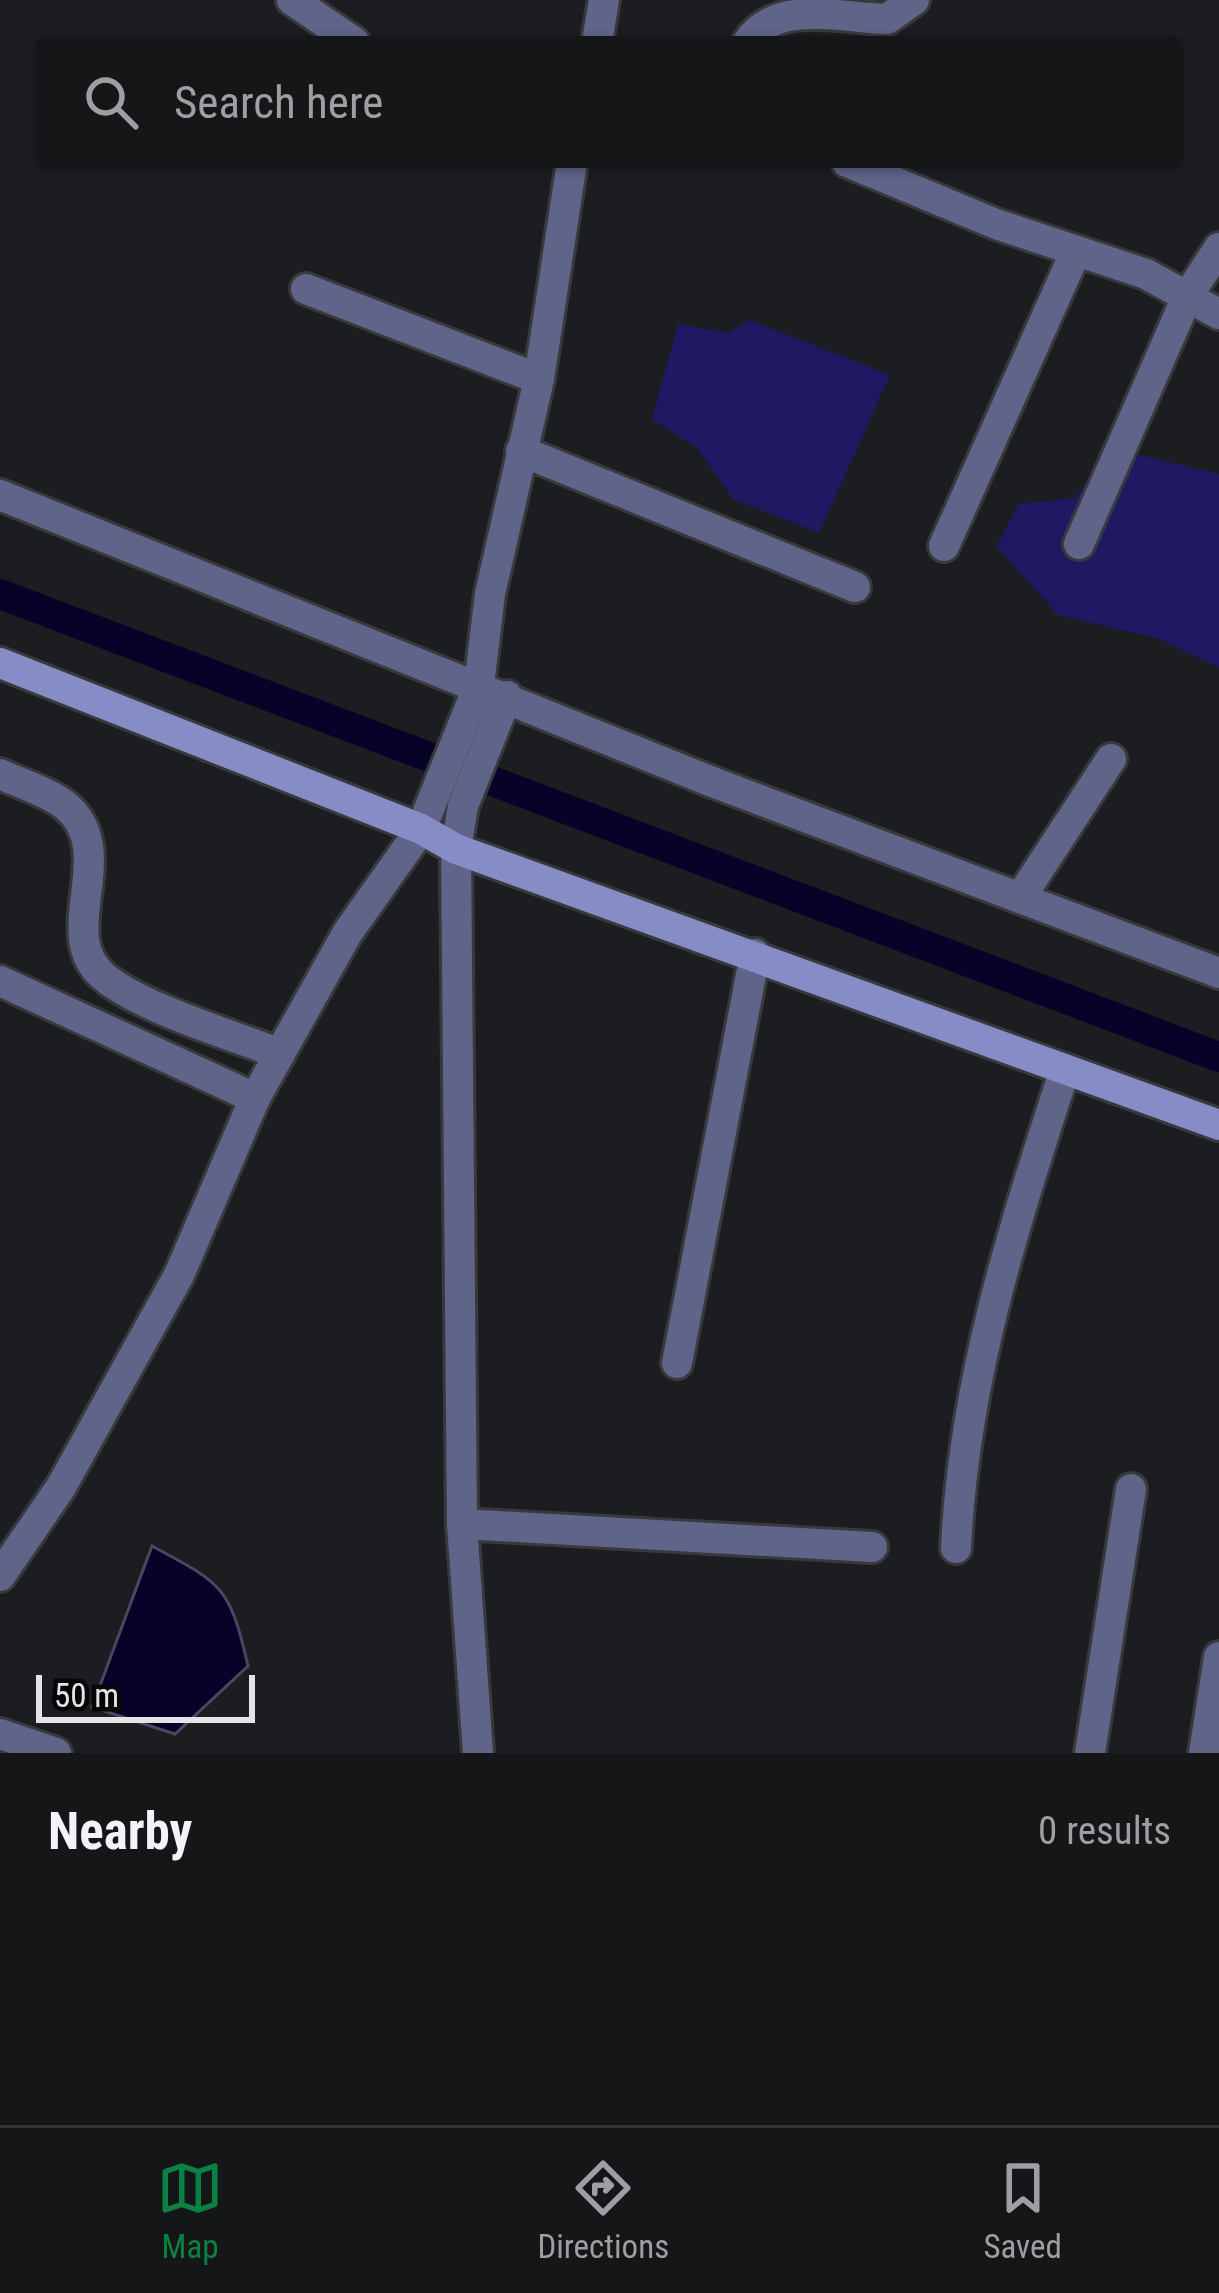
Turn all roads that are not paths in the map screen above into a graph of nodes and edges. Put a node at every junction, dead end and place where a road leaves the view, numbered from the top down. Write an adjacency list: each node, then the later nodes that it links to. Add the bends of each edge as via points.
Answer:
1 (292, 0): 4 (street)
2 (604, 0): 5 (street)
3 (914, 0): 6 (street, via 886,19 789,6)
4 (345, 36)
5 (598, 36)
6 (751, 36)
7 (571, 168): 14 (street)
8 (862, 168): 10 (street)
9 (1219, 248): 12 (street)
10 (1076, 251): 12 (street); 18 (street)
11 (306, 289): 14 (street)
12 (1187, 297): 13 (street); 17 (street)
13 (1219, 314)
14 (539, 380): 15 (street)
15 (521, 451): 19 (street); 21 (street, via 490,594)
16 (0, 495): 21 (street)
17 (1078, 544)
18 (944, 546)
19 (854, 587)
20 (0, 663): 24 (main road)
21 (493, 690): 24 (street, via 464,714); 25 (street, via 493,730); 26 (street)
22 (1111, 759): 26 (street)
23 (0, 774): 30 (street, via 64,804 87,829 84,949 103,976)
24 (421, 829): 25 (main road); 30 (street, via 348,932)
25 (456, 849): 27 (main road); 36 (street)
26 (1020, 898): 28 (street)
27 (754, 954): 31 (main road); 34 (street)
28 (1219, 973)
29 (0, 981): 32 (street)
30 (280, 1054): 32 (street)
31 (1065, 1069): 33 (main road); 38 (street, via 1012,1232 968,1410)
32 (255, 1098): 39 (street, via 179,1276 61,1487)
33 (1219, 1125)
34 (677, 1364)
35 (1131, 1490): 44 (street)
36 (462, 1524): 37 (street); 43 (street)
37 (872, 1547)
38 (956, 1548)
39 (0, 1576)
40 (1219, 1657): 45 (street)
41 (0, 1734): 42 (street)
42 (56, 1753)
43 (478, 1753)
44 (1090, 1753)
45 (1204, 1753)

